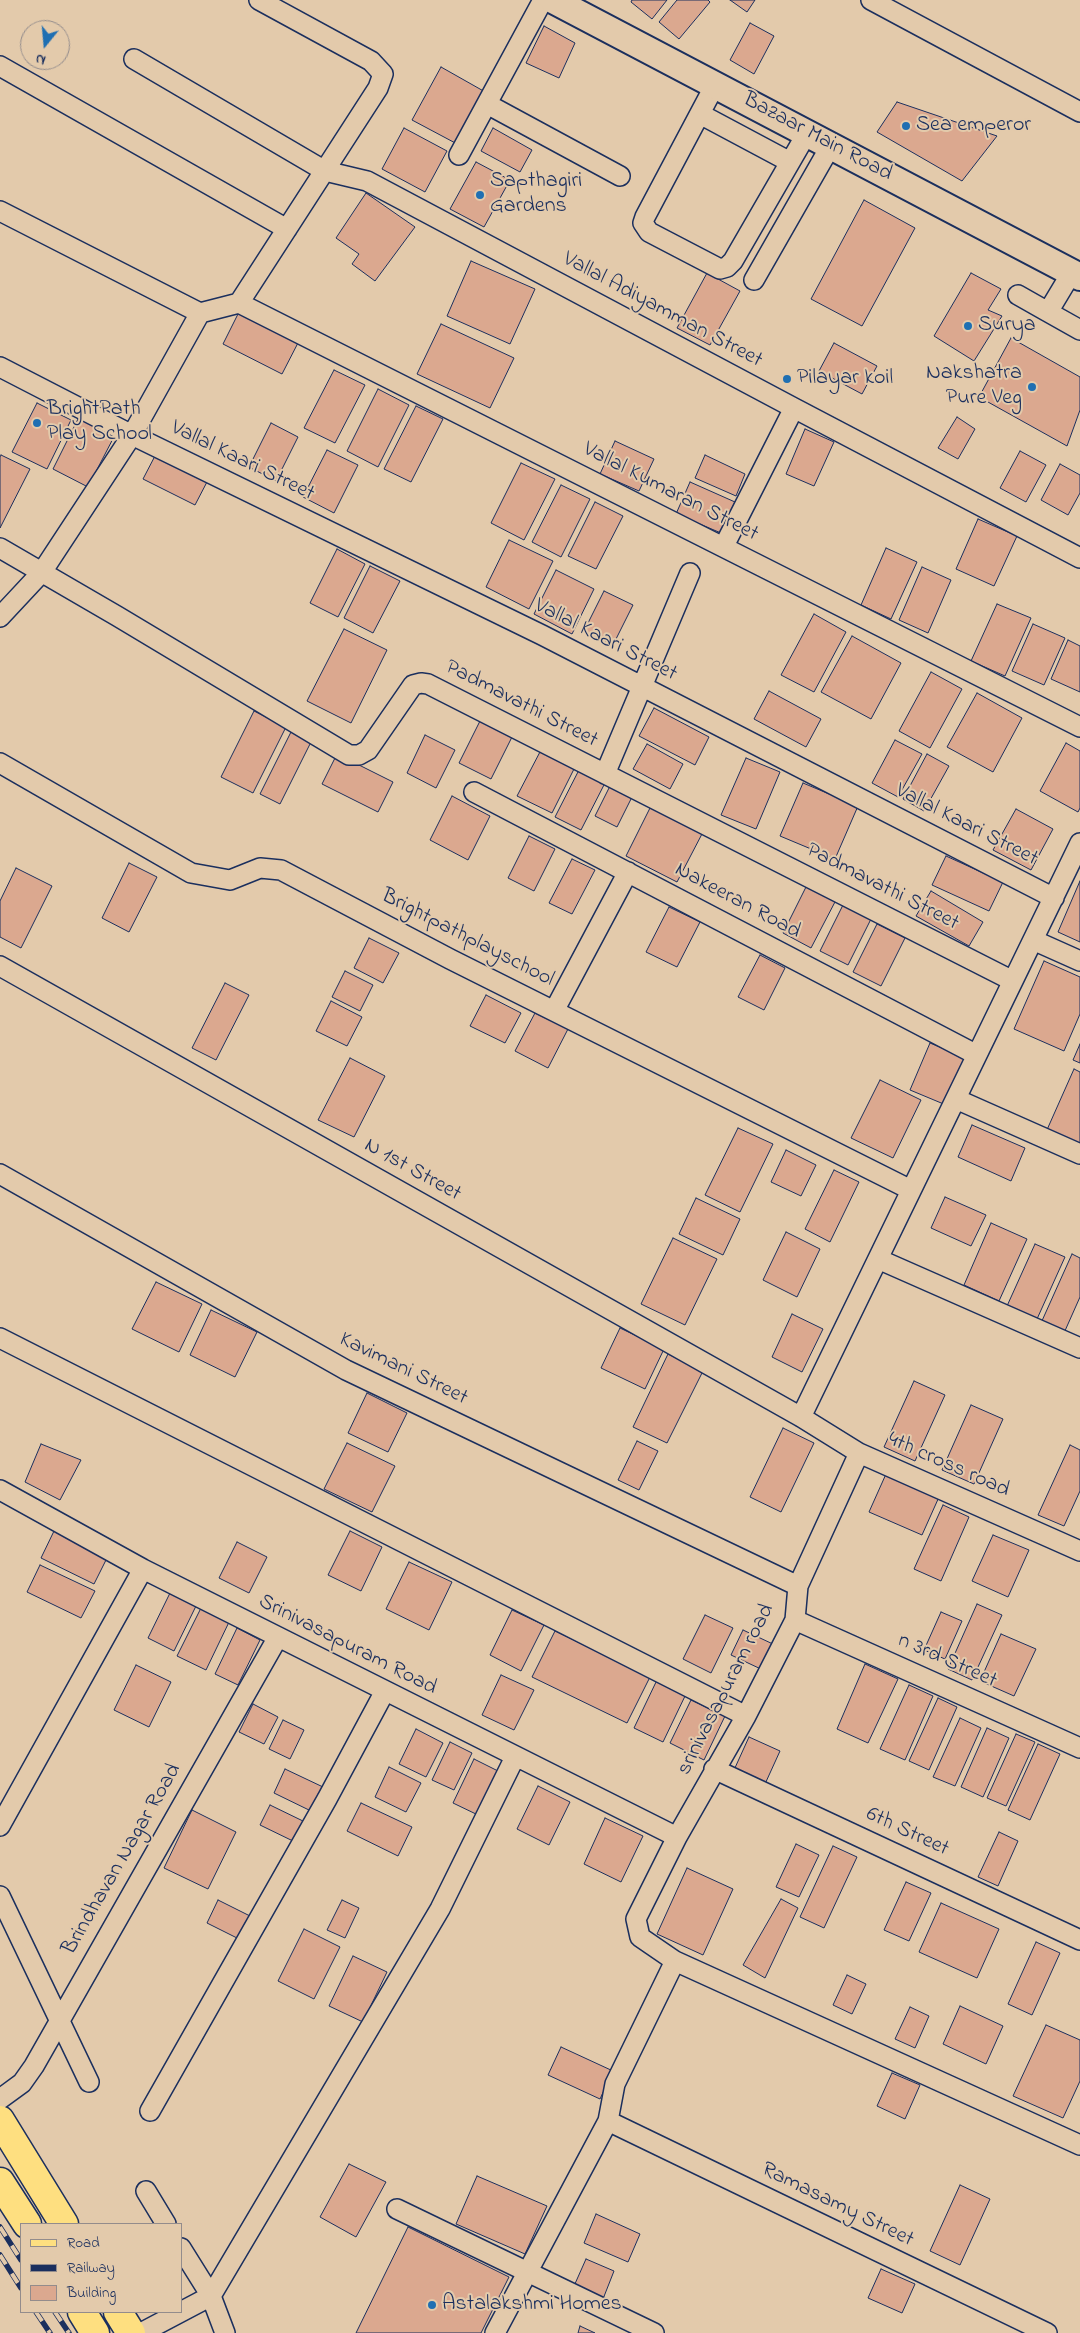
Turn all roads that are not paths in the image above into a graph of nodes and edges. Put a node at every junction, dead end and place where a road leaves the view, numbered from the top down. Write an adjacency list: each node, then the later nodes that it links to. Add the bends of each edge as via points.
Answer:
1 (259, 0): 14 (street, via 371,61 383,74 378,88)
2 (544, 0): 8 (street)
3 (553, 0): 7 (main road, Bazaar Main Road)
4 (871, 0): 9 (street)
5 (134, 59): 14 (street, Vallal Adiyamman Street)
6 (0, 66): 17 (street)
7 (715, 85): 10 (street); 11 (main road, Bazaar Main Road)
8 (487, 104): 12 (street); 15 (street)
9 (1080, 112)
10 (700, 114): 13 (street); 13 (street, via 645,217 643,223 649,232 720,269 727,267 734,262)
11 (818, 139): 13 (street); 18 (main road, Bazaar Main Road); 19 (street)
12 (459, 155)
13 (790, 162)
14 (325, 171): 17 (street); 26 (street, Vallal Adiyamman Street, via 367,181)
15 (620, 176)
16 (0, 212): 23 (street)
17 (287, 229): 21 (street)
18 (1076, 274): 22 (street)
19 (749, 275)
20 (1018, 295): 22 (street)
21 (239, 303): 23 (street); 28 (street, Vallal Kumaran Street)
22 (1048, 312): 24 (street)
23 (200, 313): 27 (street)
24 (1080, 330)
25 (0, 367): 27 (street, Vallal Kaari Street)
26 (794, 408): 28 (street); 30 (street, Vallal Adiyamman Street)
27 (132, 434): 31 (street); 34 (street, Vallal Kaari Street)
28 (724, 546): 35 (street, Vallal Kumaran Street)
29 (0, 548): 31 (street, Padmavathi Street)
30 (1080, 558)
31 (42, 572): 33 (street); 37 (street, Padmavathi Street, via 349,755 359,755 368,750 413,685 421,683)
32 (690, 573): 34 (street)
33 (0, 618)
34 (640, 686): 37 (street); 41 (street, Vallal Kaari Street)
35 (1080, 727)
36 (0, 763): 46 (street, Brightpathplayschool, via 191,873 230,880 260,868 281,870)
37 (604, 774): 45 (street, Padmavathi Street)
38 (474, 792): 40 (street, Nakeeran Road)
39 (1080, 843): 41 (street)
40 (628, 872): 46 (street); 47 (street, Nakeeran Road)
41 (1054, 898): 42 (street)
42 (1033, 940): 43 (street); 45 (street)
43 (1080, 961)
44 (0, 966): 55 (street, N 1st Street)
45 (1013, 981): 47 (street)
46 (554, 1011): 51 (street, Brightpathplayschool)
47 (977, 1055): 48 (street)
48 (956, 1099): 49 (street); 51 (street)
49 (1080, 1154)
50 (0, 1174): 60 (street, Kavimani Street, via 346,1370)
51 (911, 1190): 52 (street)
52 (878, 1258): 54 (street); 55 (street)
53 (0, 1338): 64 (street)
54 (1080, 1348)
55 (801, 1417): 56 (street, 4th cross road)
56 (859, 1453): 58 (street, 4th cross road); 60 (street, srinivasapuram road)
57 (0, 1490): 59 (street, Srinivasapuram Road)
58 (1080, 1551)
59 (143, 1569): 62 (street, Srinivasapuram Road); 68 (street)
60 (798, 1586): 61 (street, srinivasapuram road)
61 (795, 1620): 64 (street, srinivasapuram road); 65 (street, n 3rd Street)
62 (278, 1637): 63 (street, Srinivasapuram Road); 73 (street, Brindhavan Nagar Road)
63 (385, 1691): 66 (street, Srinivasapuram Road); 76 (street)
64 (746, 1716): 67 (street, srinivasapuram road)
65 (1080, 1748)
66 (515, 1757): 69 (street, Srinivasapuram Road); 88 (street, via 440,1909)
67 (714, 1769): 69 (street, srinivasapuram road); 71 (street, 6th Street)
68 (0, 1826)
69 (677, 1837): 72 (street, srinivasapuram road, via 636,1919 640,1937)
70 (0, 1896): 73 (street)
71 (1080, 1940)
72 (675, 1961): 78 (street, via 615,2084); 79 (street, srinivasapuram road)
73 (60, 2020): 74 (street); 75 (street, Brindhavan Nagar Road, via 22,2083)
74 (89, 2082)
75 (4, 2097)
76 (150, 2111)
77 (0, 2120): 84 (main road)
78 (608, 2121): 87 (street); 98 (street, Ramasamy Street)
79 (1080, 2145)
80 (0, 2182): 83 (main road)
81 (146, 2191): 85 (street)
82 (397, 2209): 87 (street)
83 (26, 2223)
84 (63, 2223)
85 (165, 2223)
86 (182, 2250): 88 (street)
87 (529, 2273): 96 (street); 97 (street)
88 (211, 2296): 89 (street); 95 (street)
89 (182, 2312)
90 (83, 2313): 94 (main road)
91 (119, 2313): 93 (main road)
92 (179, 2313): 93 (street)
93 (141, 2331)
94 (95, 2333)
95 (225, 2333)
96 (495, 2333)
97 (654, 2333)
98 (1047, 2333)

